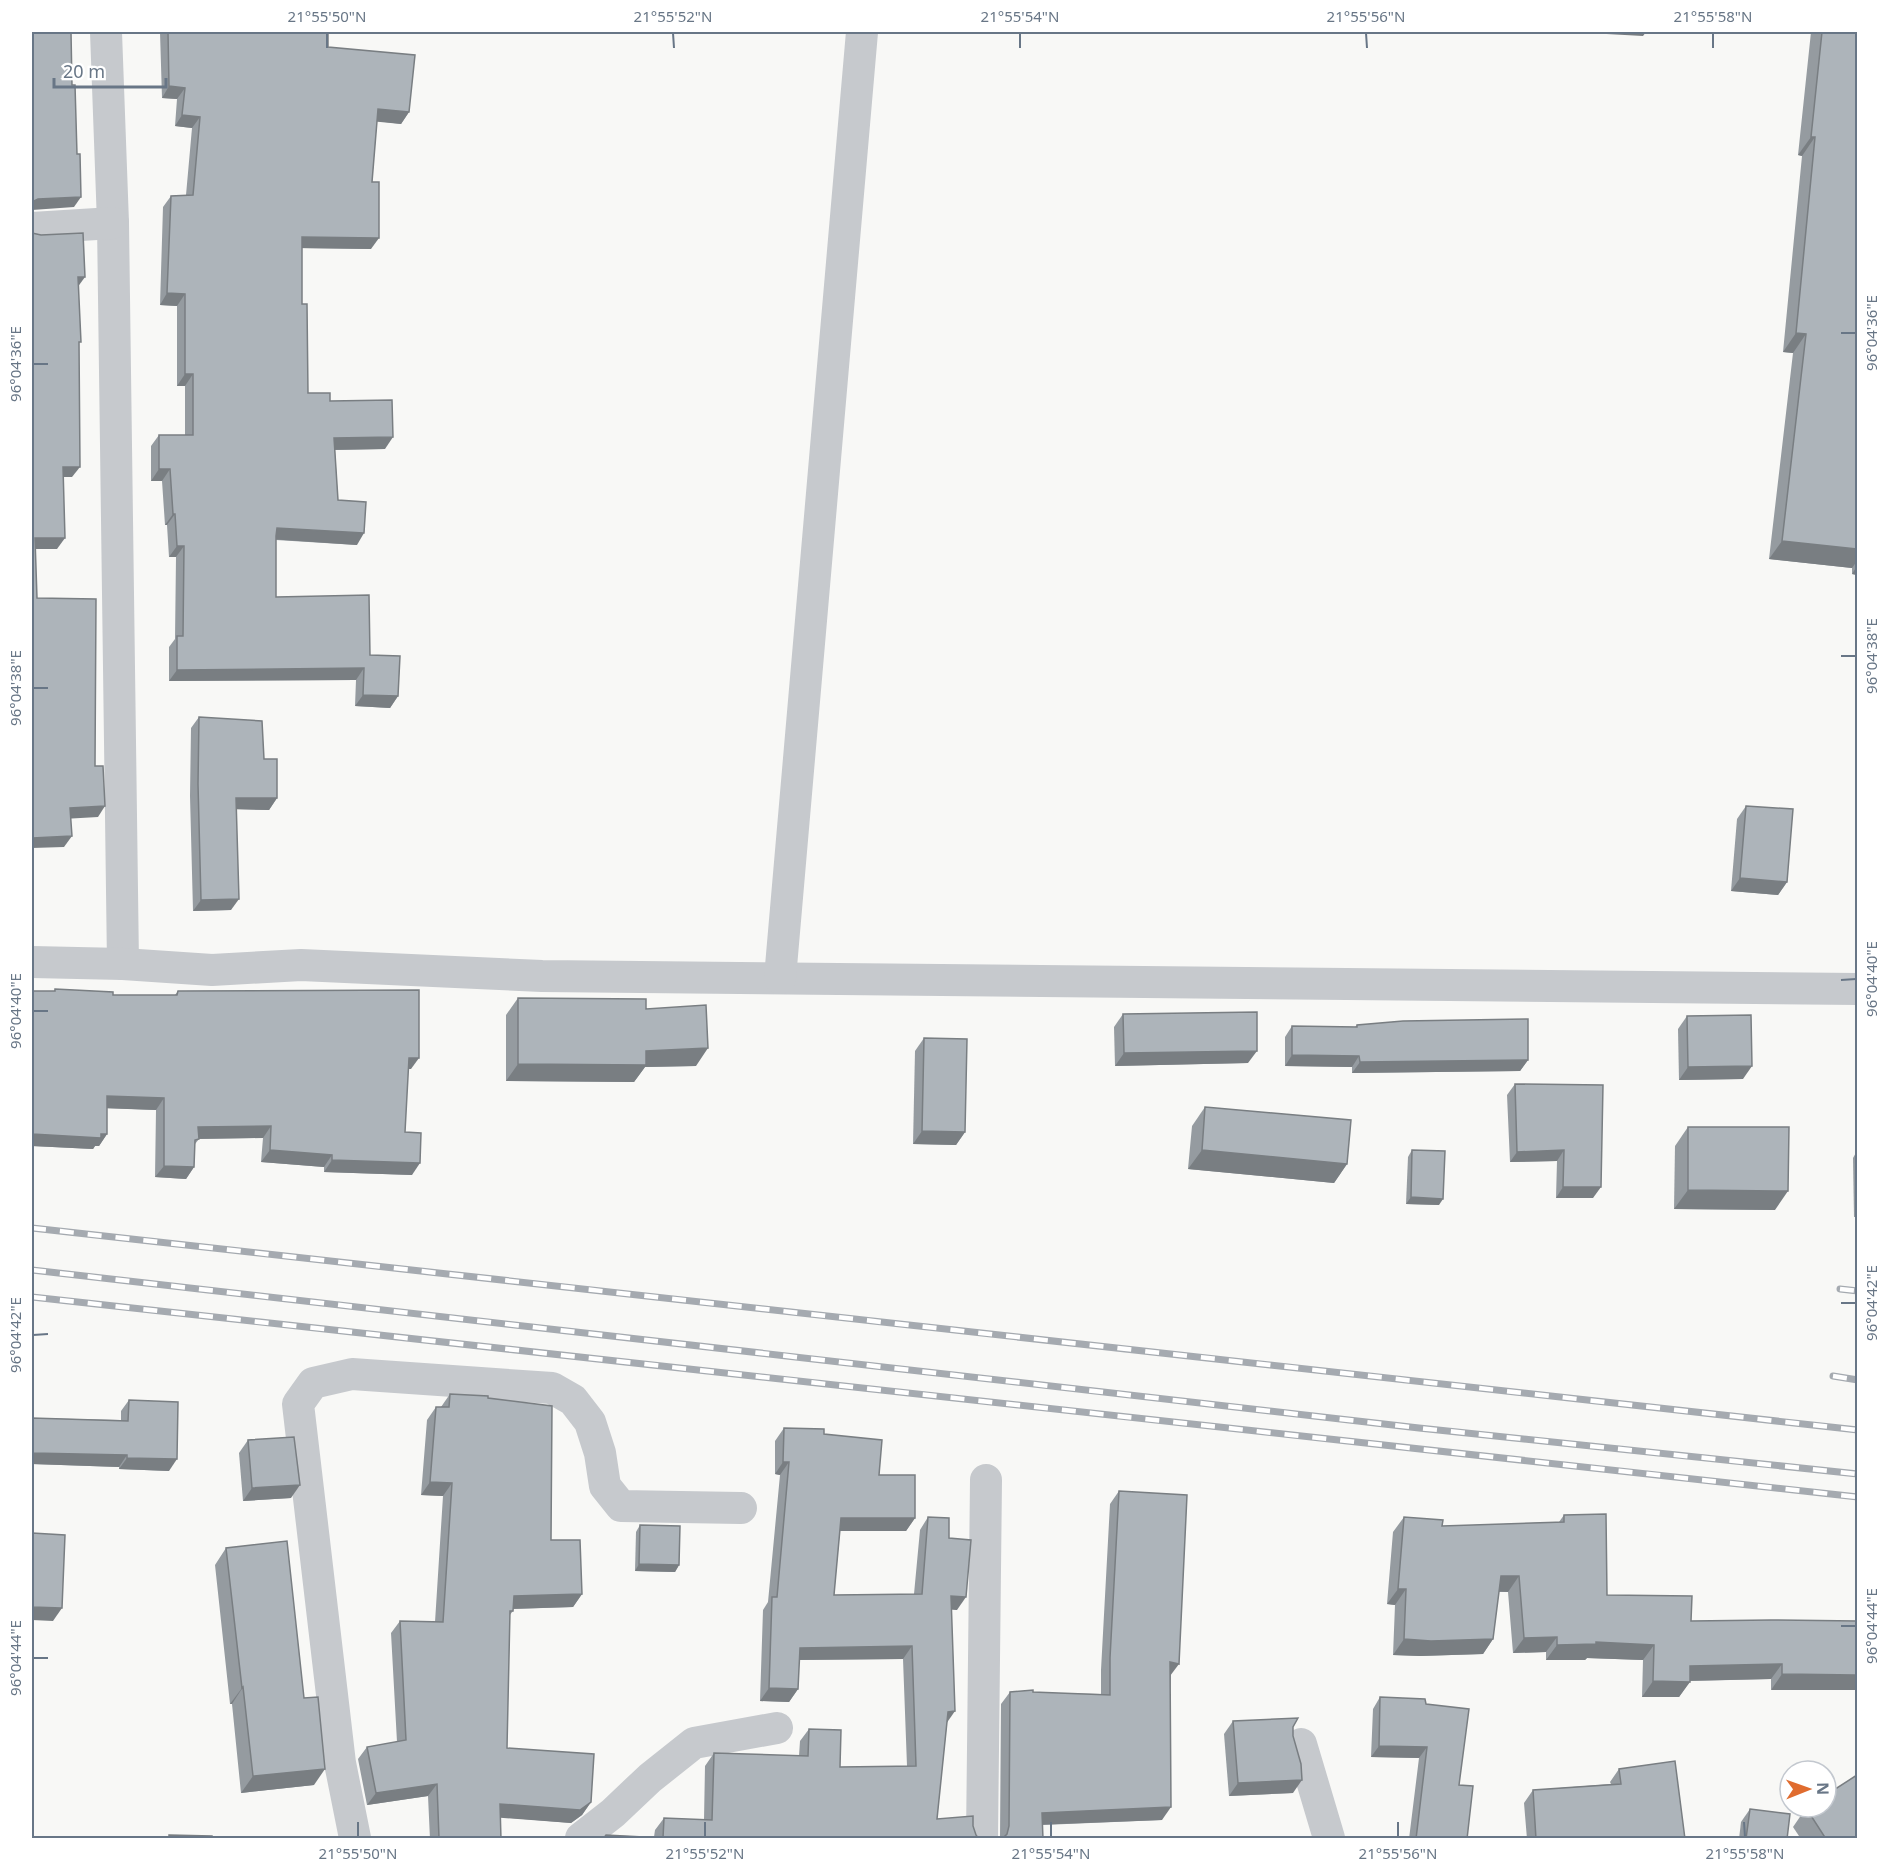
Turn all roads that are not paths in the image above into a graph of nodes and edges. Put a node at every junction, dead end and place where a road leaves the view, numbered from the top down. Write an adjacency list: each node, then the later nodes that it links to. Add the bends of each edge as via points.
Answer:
1 (106, 32): 3 (street)
2 (862, 32): 7 (street)
3 (113, 223): 4 (street); 6 (street)
4 (32, 228)
5 (32, 962): 6 (street)
6 (123, 964): 7 (street, via 212,970 301,965 542,976)
7 (780, 978): 8 (street)
8 (1857, 989)
9 (986, 1480): 15 (street)
10 (741, 1508): 13 (street, via 621,1506 605,1486 590,1422 573,1400 552,1388 352,1374 313,1383 298,1404 340,1763)
11 (777, 1728): 14 (street, via 694,1743)
12 (1301, 1744): 16 (street)
13 (355, 1839)
14 (581, 1839)
15 (982, 1839)
16 (1329, 1839)

